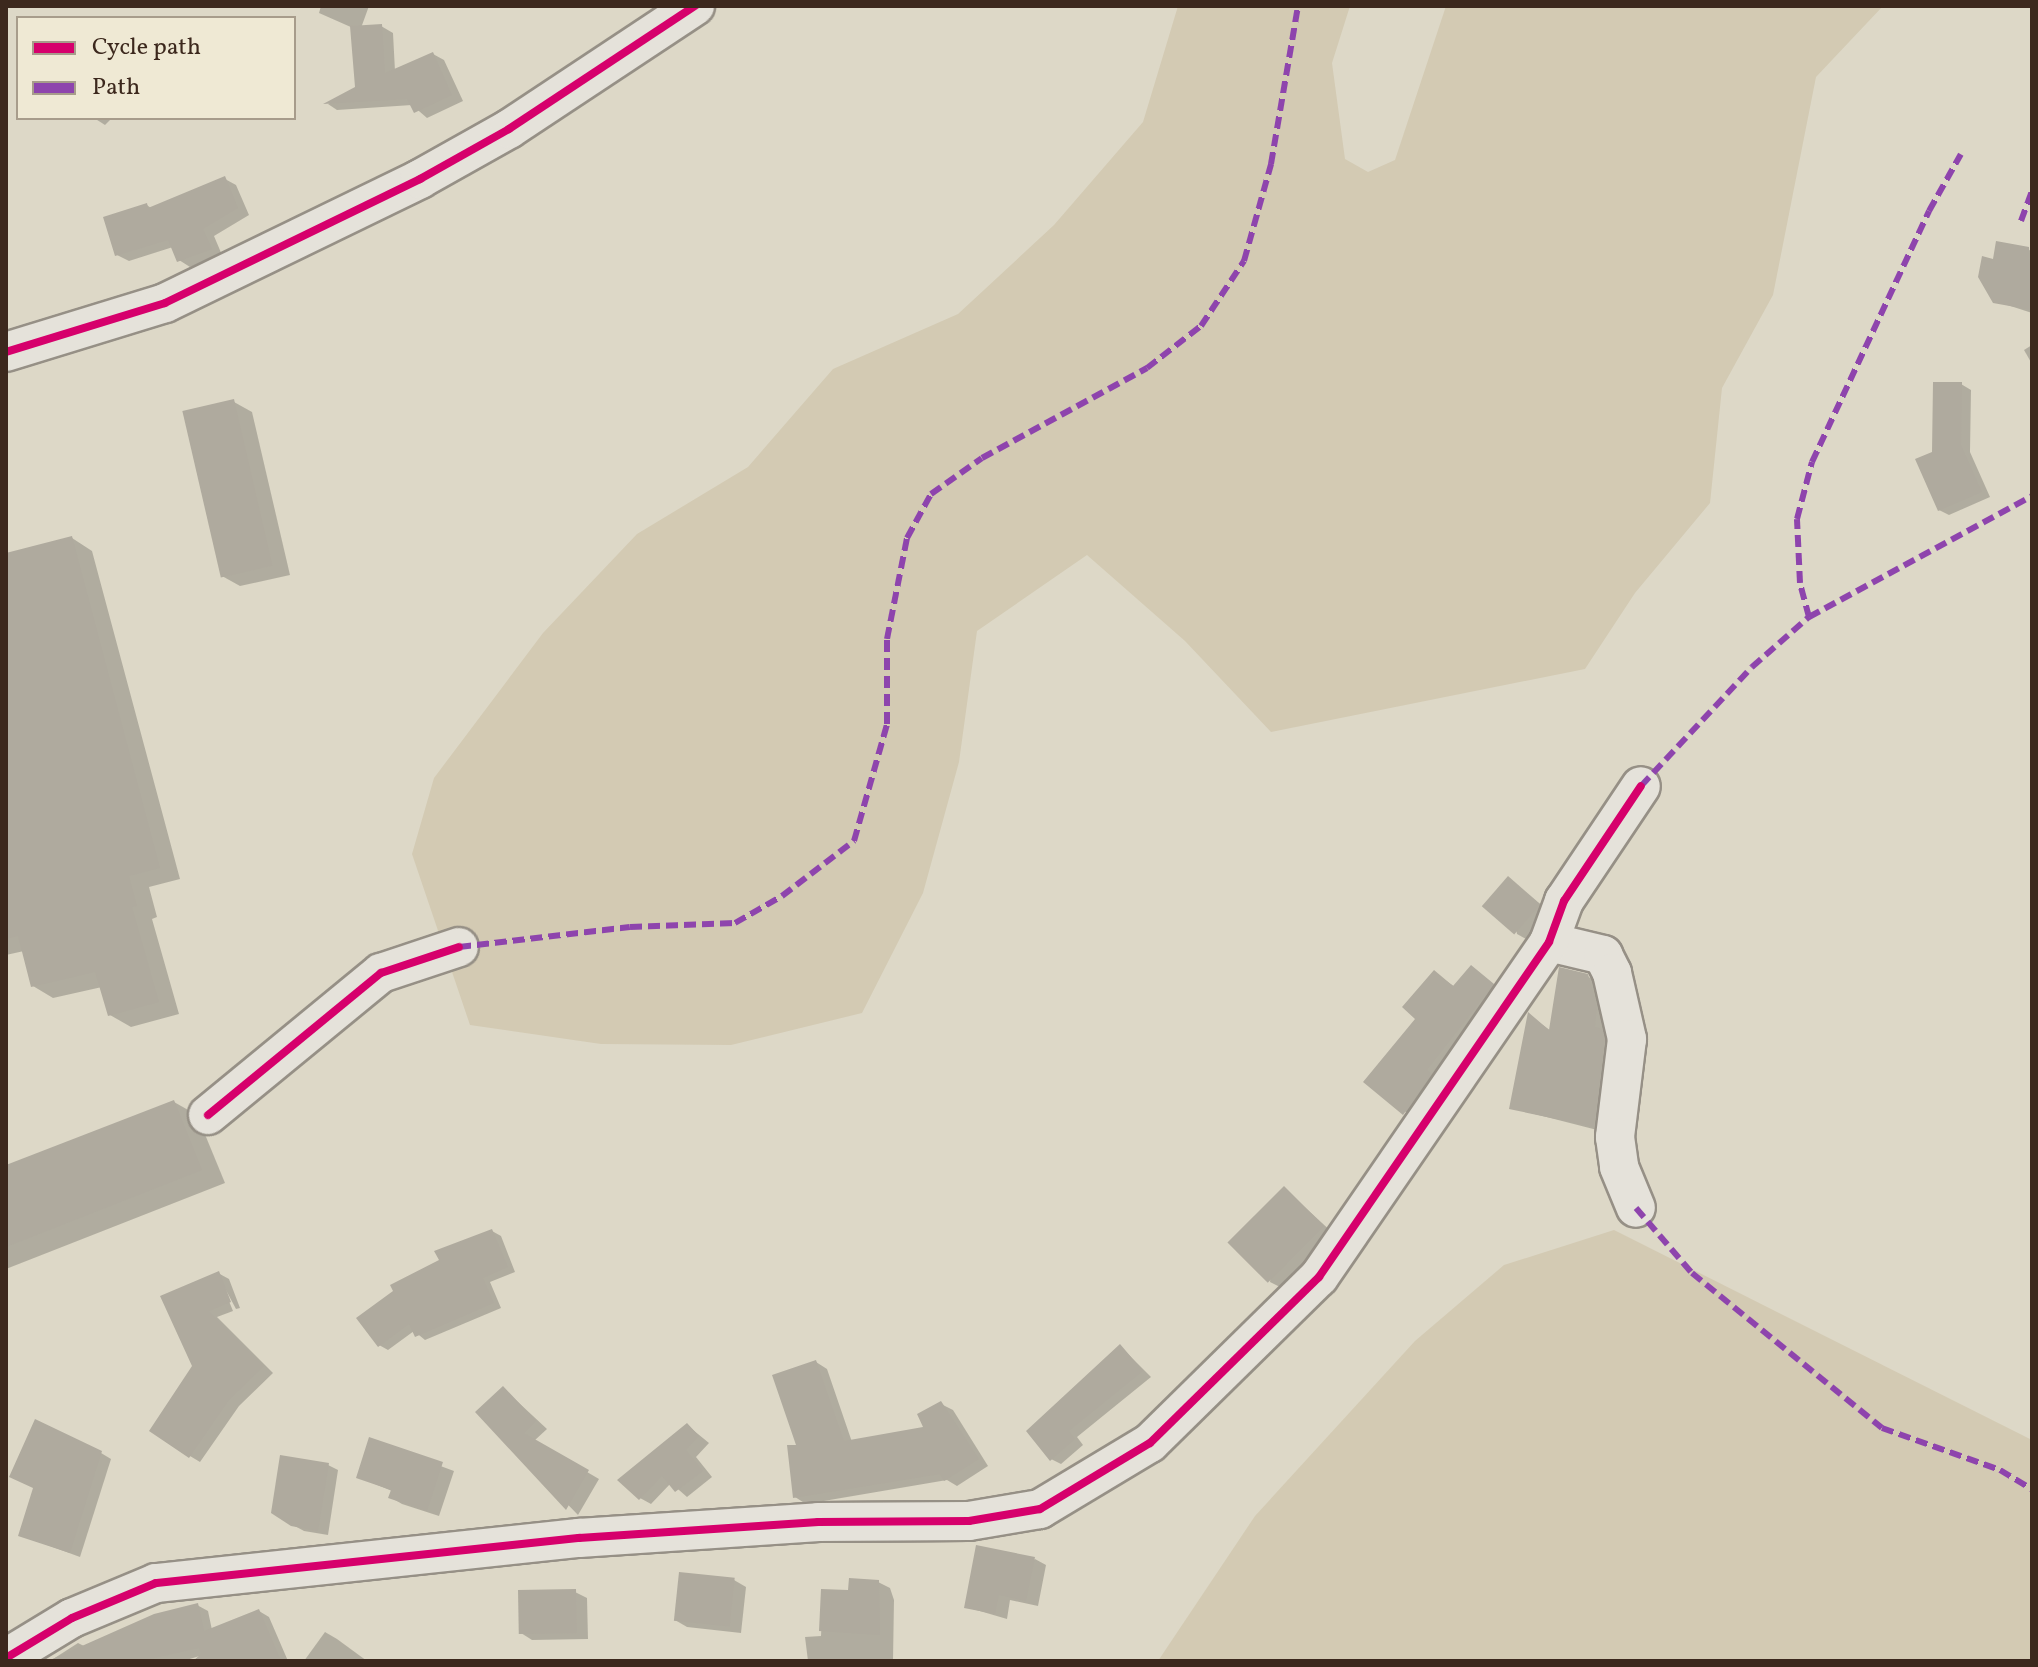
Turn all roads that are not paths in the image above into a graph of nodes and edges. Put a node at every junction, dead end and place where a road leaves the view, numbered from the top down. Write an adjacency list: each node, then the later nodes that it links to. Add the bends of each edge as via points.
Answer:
1 (695, 6): 2 (street, via 509,129 420,179 165,303)
2 (6, 352)
3 (1641, 786): 4 (street, via 1564,901)
4 (1549, 942): 7 (street, via 1603,955 1612,973 1627,1039 1615,1137 1619,1167); 8 (street, via 1319,1277 1150,1443 1040,1509 969,1521 818,1522 579,1538 156,1583 72,1618)
5 (459, 947): 6 (street, via 381,973)
6 (208, 1115)
7 (1636, 1208)
8 (6, 1658)

